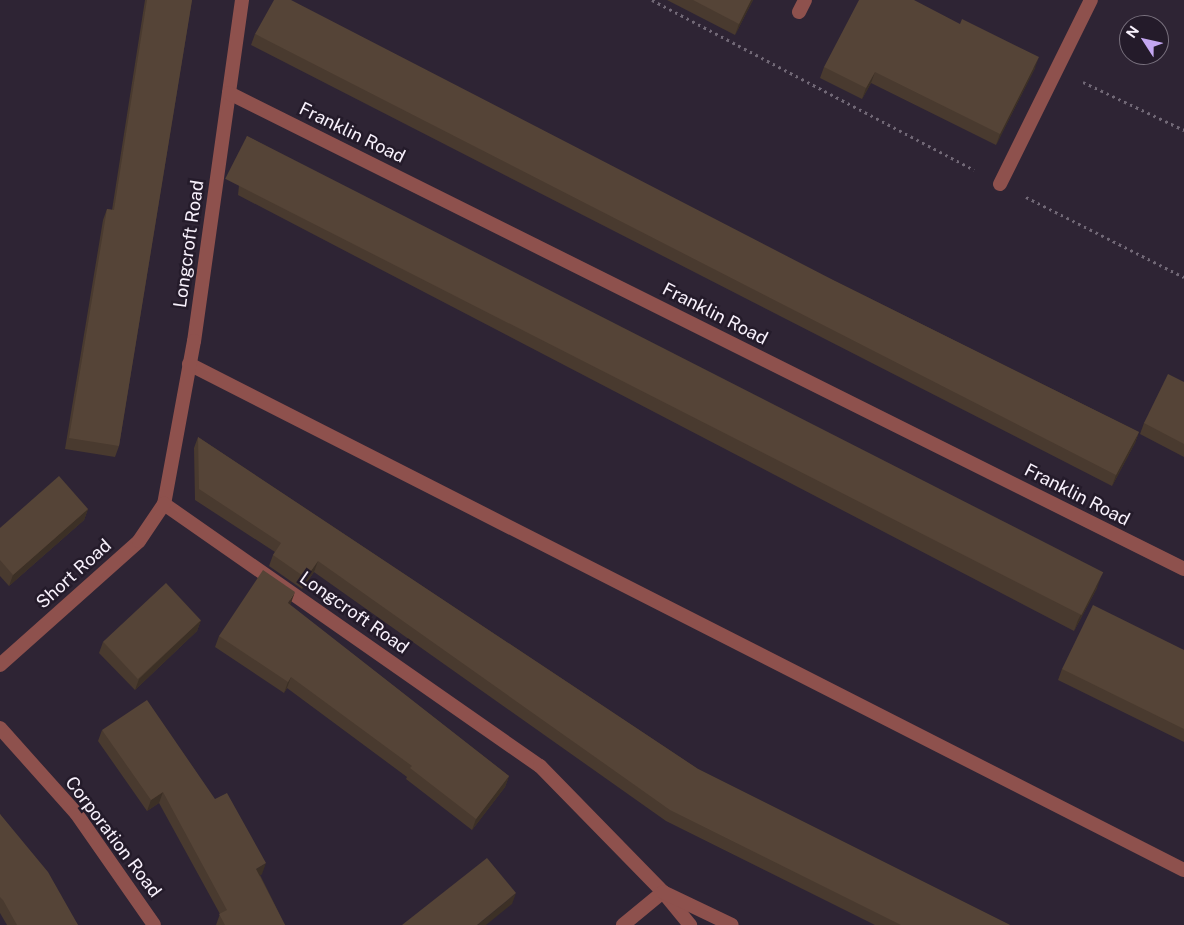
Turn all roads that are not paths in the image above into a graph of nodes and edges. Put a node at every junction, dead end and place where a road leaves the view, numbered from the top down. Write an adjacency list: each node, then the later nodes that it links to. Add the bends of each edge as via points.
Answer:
1 (242, 0): 3 (street, Longcroft Road)
2 (1091, 0): 4 (street)
3 (229, 93): 5 (street, Longcroft Road); 7 (street, Franklin Road)
4 (1000, 184)
5 (189, 364): 6 (street, Longcroft Road); 10 (street)
6 (164, 504): 8 (street, Short Road, via 139,541); 11 (street, Longcroft Road, via 540,766)
7 (1184, 569)
8 (0, 665)
9 (0, 728): 12 (street, Corporation Road, via 76,813)
10 (1184, 870)
11 (663, 892): 13 (street); 14 (street, Longcroft Road); 15 (street)
12 (154, 925)
13 (622, 925)
14 (690, 925)
15 (732, 925)

